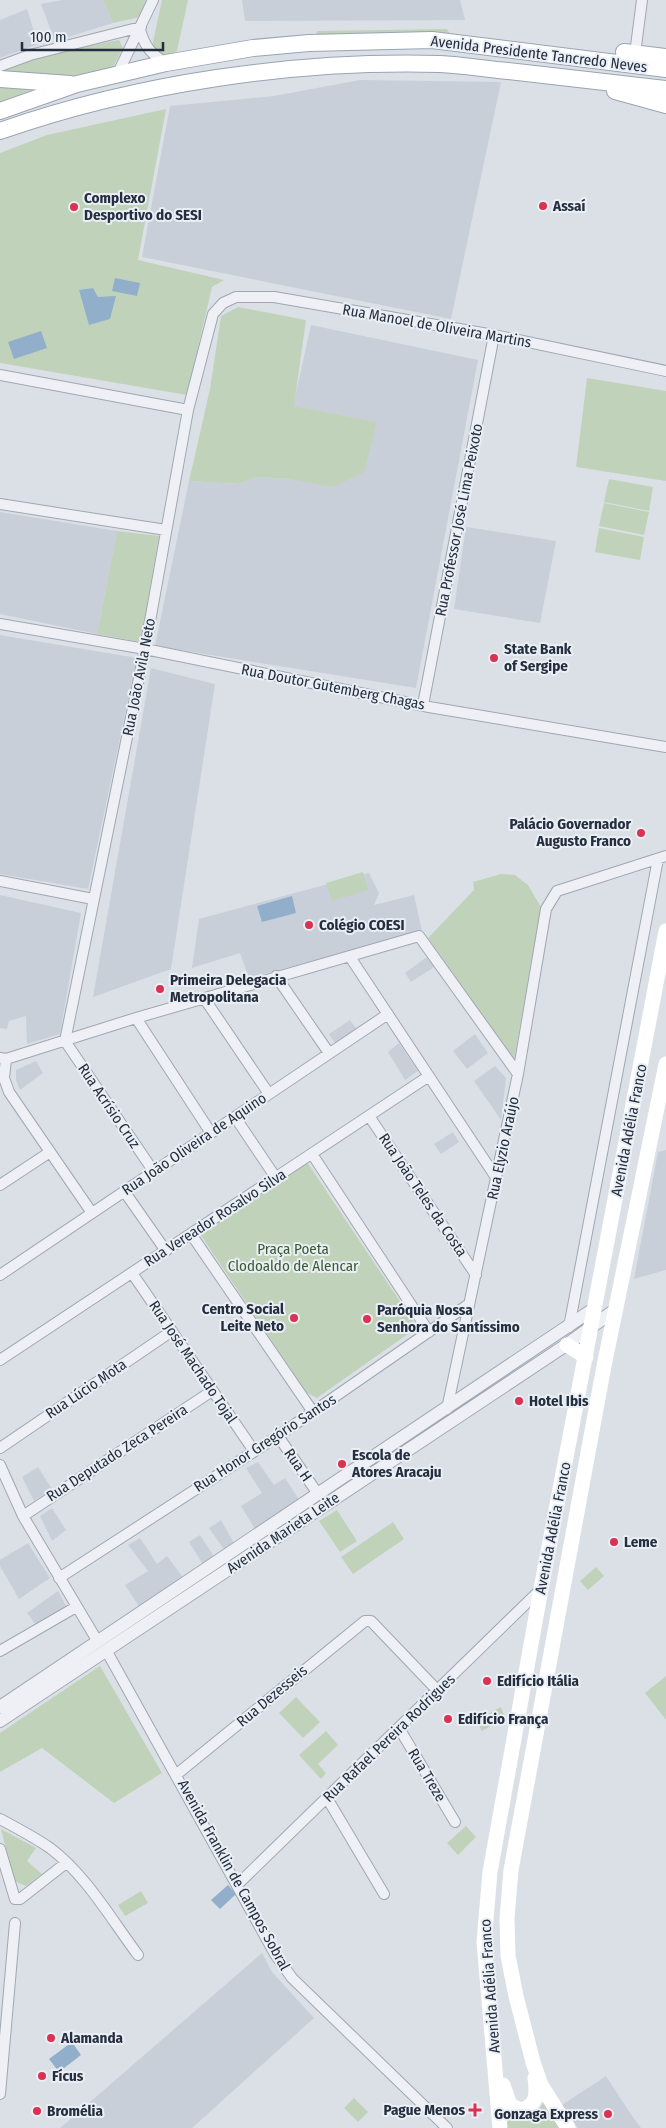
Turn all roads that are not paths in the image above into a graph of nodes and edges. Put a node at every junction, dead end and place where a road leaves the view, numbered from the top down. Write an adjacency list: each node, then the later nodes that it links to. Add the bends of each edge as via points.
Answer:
1 (153, 0): 3 (street)
2 (642, 0): 5 (street)
3 (140, 28): 7 (street, via 145,46); 8 (street, via 30,55); 10 (street)
4 (484, 46): 5 (main road); 7 (main road, Avenida Presidente Tancredo Neves, via 432,40 309,43 254,48); 9 (main road, Avenida Presidente Tancredo Neves)
5 (636, 54): 6 (main road)
6 (666, 57)
7 (166, 63): 10 (main road, Avenida Presidente Tancredo Neves)
8 (0, 66)
9 (666, 69)
10 (117, 75): 13 (main road, Avenida Presidente Tancredo Neves)
11 (567, 77): 14 (main road, Avenida Presidente Tancredo Neves); 15 (main road); 17 (main road, Avenida Presidente Tancredo Neves, via 440,64 258,71 111,99)
12 (0, 79): 13 (main road)
13 (77, 84): 16 (main road, Avenida Presidente Tancredo Neves)
14 (666, 89)
15 (666, 104)
16 (0, 111)
17 (0, 131)
18 (213, 314): 19 (street, Rua Manoel de Oliveira Martins, via 223,303 236,297 274,297); 22 (street, Rua João Avila Neto)
19 (494, 335): 20 (street, Rua Manoel de Oliveira Martins); 27 (street, Rua Professor José Lima Peixoto)
20 (666, 371)
21 (0, 375): 22 (street)
22 (188, 410): 24 (street, Rua João Avila Neto)
23 (0, 504): 24 (street)
24 (166, 530): 26 (street, Rua João Avila Neto)
25 (0, 624): 26 (street, Rua Doutor Gutemberg Chagas)
26 (145, 650): 27 (street, Rua Doutor Gutemberg Chagas); 31 (street, Rua João Avila Neto)
27 (423, 705): 28 (street, Rua Doutor Gutemberg Chagas)
28 (666, 747)
29 (662, 857): 42 (street, Rua Elyzio Araújo, via 557,891 546,909); 65 (street)
30 (0, 881): 31 (street)
31 (93, 899): 38 (street, Rua João Avila Neto)
32 (666, 931): 63 (main road, Avenida Adélia Franco)
33 (350, 956): 34 (street); 36 (street); 42 (street, via 419,936)
34 (276, 976): 35 (street); 39 (street)
35 (204, 998): 37 (street); 44 (street)
36 (388, 1014): 39 (street, Rua João Oliveira de Aquino); 43 (street)
37 (136, 1018): 38 (street); 48 (street)
38 (65, 1041): 40 (street); 51 (street, Rua Acrísio Cruz)
39 (329, 1053): 44 (street, Rua João Oliveira de Aquino)
40 (3, 1058): 49 (street, via 9,1092)
41 (666, 1064): 45 (main road, Avenida Adélia Franco)
42 (518, 1074): 53 (street, Rua Elyzio Araújo)
43 (429, 1076): 46 (street, Rua Vereador Rosalvo Silva); 53 (street)
44 (269, 1094): 47 (street, Rua João Oliveira de Aquino)
45 (661, 1115): 64 (main road, Avenida Adélia Franco)
46 (370, 1116): 50 (street, Rua Vereador Rosalvo Silva); 61 (street, Rua João Teles da Costa)
47 (235, 1117): 48 (street, Rua João Oliveira de Aquino); 52 (street)
48 (211, 1133): 51 (street, Rua João Oliveira de Aquino)
49 (50, 1152): 54 (street); 56 (street)
50 (312, 1154): 52 (street, Rua Vereador Rosalvo Silva); 68 (street)
51 (154, 1172): 55 (street, Rua João Oliveira de Aquino)
52 (276, 1178): 57 (street, Rua Vereador Rosalvo Silva)
53 (497, 1179): 61 (street, Rua Elyzio Araújo)
54 (0, 1185)
55 (124, 1191): 56 (street, Rua João Oliveira de Aquino); 58 (street)
56 (92, 1213): 60 (street, Rua João Oliveira de Aquino)
57 (191, 1234): 58 (street, Rua Vereador Rosalvo Silva); 76 (street)
58 (166, 1251): 59 (street, Rua Vereador Rosalvo Silva)
59 (132, 1273): 67 (street, Rua José Machado Tojal); 71 (street, Rua Vereador Rosalvo Silva)
60 (0, 1275)
61 (476, 1275): 62 (street, Rua Elyzio Araújo)
62 (469, 1304): 68 (street, Rua Honor Gregório Santos); 72 (street, Rua Elyzio Araújo)
63 (595, 1308): 65 (street, Avenida Marieta Leite); 66 (main road, Avenida Adélia Franco)
64 (615, 1310): 66 (street, Avenida Marieta Leite); 103 (main road, Avenida Adélia Franco, via 511,1870 508,1956)
65 (569, 1327): 74 (street, Avenida Marieta Leite)
66 (592, 1328): 69 (street, Avenida Marieta Leite); 70 (main road, Avenida Adélia Franco)
67 (172, 1331): 73 (street, Rua José Machado Tojal); 78 (street, Rua Lúcio Mota)
68 (429, 1332): 76 (street, Rua Honor Gregório Santos)
69 (566, 1345): 70 (main road); 86 (street, Avenida Marieta Leite)
70 (586, 1357): 84 (main road, Avenida Adélia Franco)
71 (0, 1360)
72 (453, 1384): 74 (street); 75 (street, Rua Elyzio Araújo)
73 (212, 1391): 79 (street, Rua José Machado Tojal); 82 (street, Rua Deputado Zeca Pereira)
74 (466, 1396): 75 (street, Avenida Marieta Leite)
75 (447, 1408): 81 (street, Avenida Marieta Leite)
76 (313, 1412): 77 (street, Rua Honor Gregório Santos)
77 (278, 1436): 79 (street, Rua Honor Gregório Santos); 81 (street, Rua H)
78 (0, 1448)
79 (254, 1451): 83 (street, Rua Honor Gregório Santos)
80 (0, 1465): 82 (street, Avenida Franklin de Campos Sobral)
81 (318, 1494): 86 (street, Avenida Marieta Leite)
82 (23, 1516): 83 (street, Avenida Franklin de Campos Sobral)
83 (59, 1578): 85 (street, Avenida Franklin de Campos Sobral)
84 (541, 1589): 88 (street, Rua Rafael Pereira Rodrigues); 102 (main road, Avenida Adélia Franco, via 485,1908 484,1942)
85 (76, 1607): 86 (street, Avenida Franklin de Campos Sobral); 87 (street)
86 (102, 1646): 89 (street, Avenida Marieta Leite); 90 (street, Avenida Marieta Leite); 92 (street, Avenida Franklin de Campos Sobral)
87 (0, 1651)
88 (438, 1691): 91 (street, Rua Rafael Pereira Rodrigues); 92 (street, Rua Dezesseis, via 368,1621)
89 (0, 1707)
90 (0, 1721)
91 (399, 1728): 93 (street, Rua Rafael Pereira Rodrigues); 95 (street, Rua Treze)
92 (177, 1774): 98 (street, Avenida Franklin de Campos Sobral)
93 (327, 1798): 98 (street, Rua Rafael Pereira Rodrigues); 99 (street)
94 (0, 1819): 97 (street, via 51,1849)
95 (455, 1822)
96 (0, 1849): 97 (street, via 15,1899 20,1899)
97 (66, 1863): 101 (street)
98 (236, 1885): 105 (street, Avenida Franklin de Campos Sobral, via 292,1978)
99 (384, 1894)
100 (15, 1923): 104 (street)
101 (138, 1955)
102 (494, 2042): 103 (main road, via 506,2099 514,2108 526,2109 536,2098); 106 (main road, Avenida Adélia Franco)
103 (533, 2062): 107 (main road, Avenida Adélia Franco, via 541,2085)
104 (0, 2094)
105 (446, 2128)
106 (500, 2128)
107 (568, 2128)

